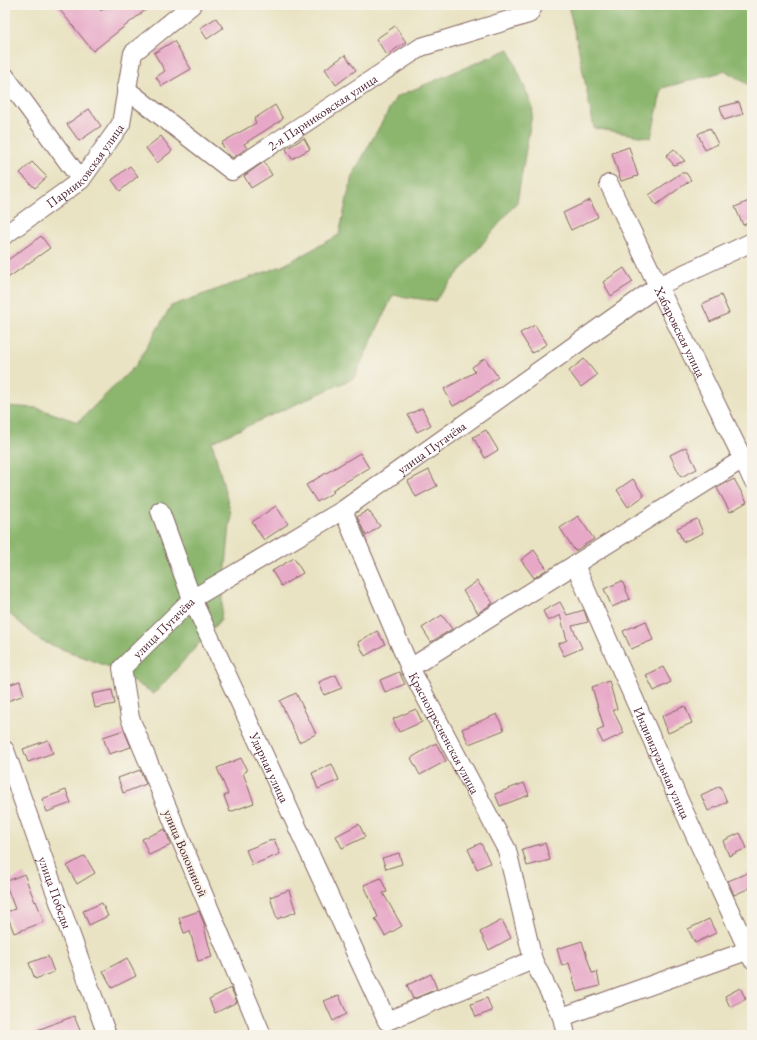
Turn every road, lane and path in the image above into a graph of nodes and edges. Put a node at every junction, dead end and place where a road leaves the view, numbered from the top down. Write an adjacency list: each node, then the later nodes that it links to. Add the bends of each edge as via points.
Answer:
1 (192, 5): 4 (street, Парниковская улица, via 133,53)
2 (531, 8): 4 (street, 2-я Парниковская улица, via 421,47 232,171)
3 (5, 76): 5 (street)
4 (126, 89): 5 (street, Парниковская улица, via 121,124)
5 (81, 180): 7 (street, Парниковская улица)
6 (609, 184): 9 (street, Хабаровская улица)
7 (5, 235)
8 (752, 242): 9 (street, улица Пугачёва)
9 (658, 286): 10 (street, Хабаровская улица); 12 (street, улица Пугачёва)
10 (743, 459): 11 (street, Хабаровская улица); 14 (street)
11 (752, 479)
12 (343, 510): 15 (street, улица Пугачёва); 17 (street, Краснопресненская улица)
13 (160, 511): 15 (street, Ударная улица)
14 (574, 565): 17 (street); 19 (street, Индивидуальная улица, via 677,796)
15 (192, 599): 16 (street, улица Пугачёва); 22 (street, Ударная улица)
16 (122, 668): 24 (street, улица Волониной, via 130,718)
17 (410, 668): 20 (street, Краснопресненская улица, via 507,850)
18 (5, 750): 23 (street, улица Победы)
19 (751, 953): 21 (street)
20 (533, 960): 21 (street, Краснопресненская улица); 22 (street)
21 (562, 1017): 25 (street, Краснопресненская улица)
22 (385, 1028)
23 (107, 1035)
24 (262, 1035)
25 (566, 1035)

